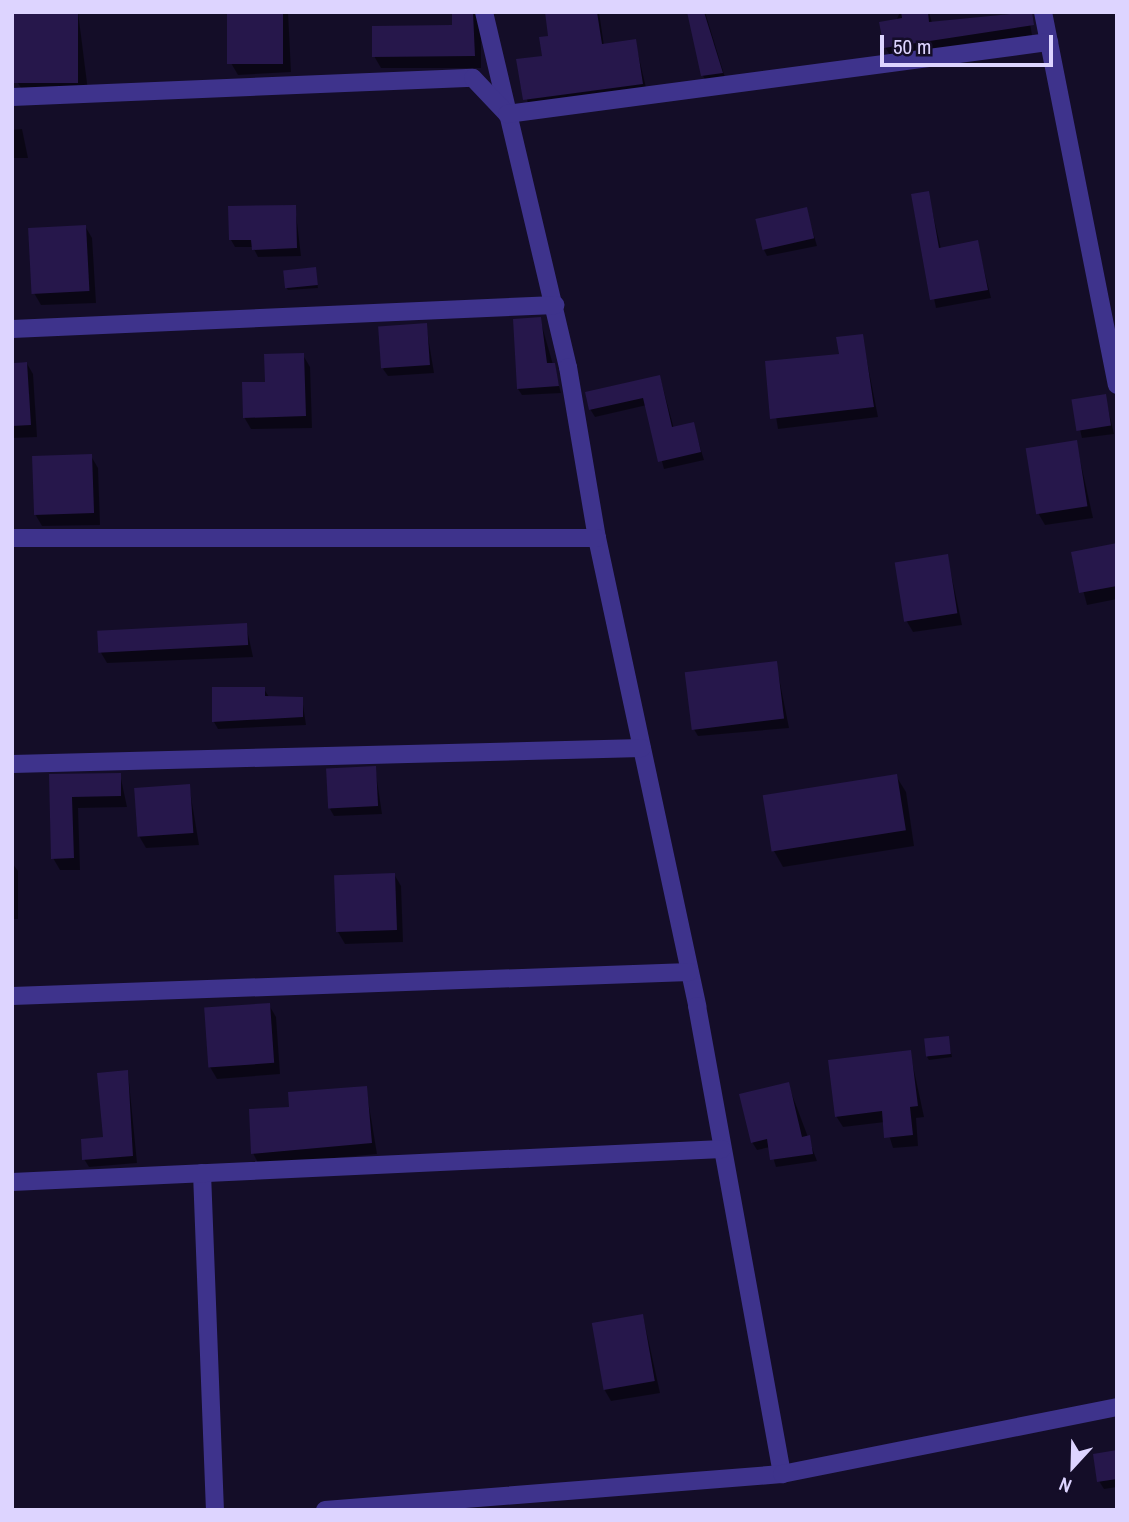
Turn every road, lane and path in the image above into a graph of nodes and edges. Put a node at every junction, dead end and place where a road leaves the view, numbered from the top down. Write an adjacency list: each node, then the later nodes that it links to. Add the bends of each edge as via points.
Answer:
1 (484, 12): 5 (street)
2 (1043, 12): 3 (street)
3 (1049, 42): 5 (street); 8 (street)
4 (12, 97): 5 (street, via 472,78)
5 (507, 114): 6 (street)
6 (555, 305): 7 (street); 10 (street)
7 (12, 328)
8 (1117, 385)
9 (12, 538): 10 (street)
10 (597, 538): 11 (street)
11 (642, 748): 12 (street); 13 (street)
12 (12, 764)
13 (690, 972): 14 (street); 15 (street)
14 (12, 996)
15 (722, 1149): 16 (street); 19 (street)
16 (202, 1173): 17 (street); 20 (street)
17 (12, 1182)
18 (1117, 1407): 19 (street)
19 (782, 1474): 21 (street)
20 (215, 1510)
21 (325, 1510)

